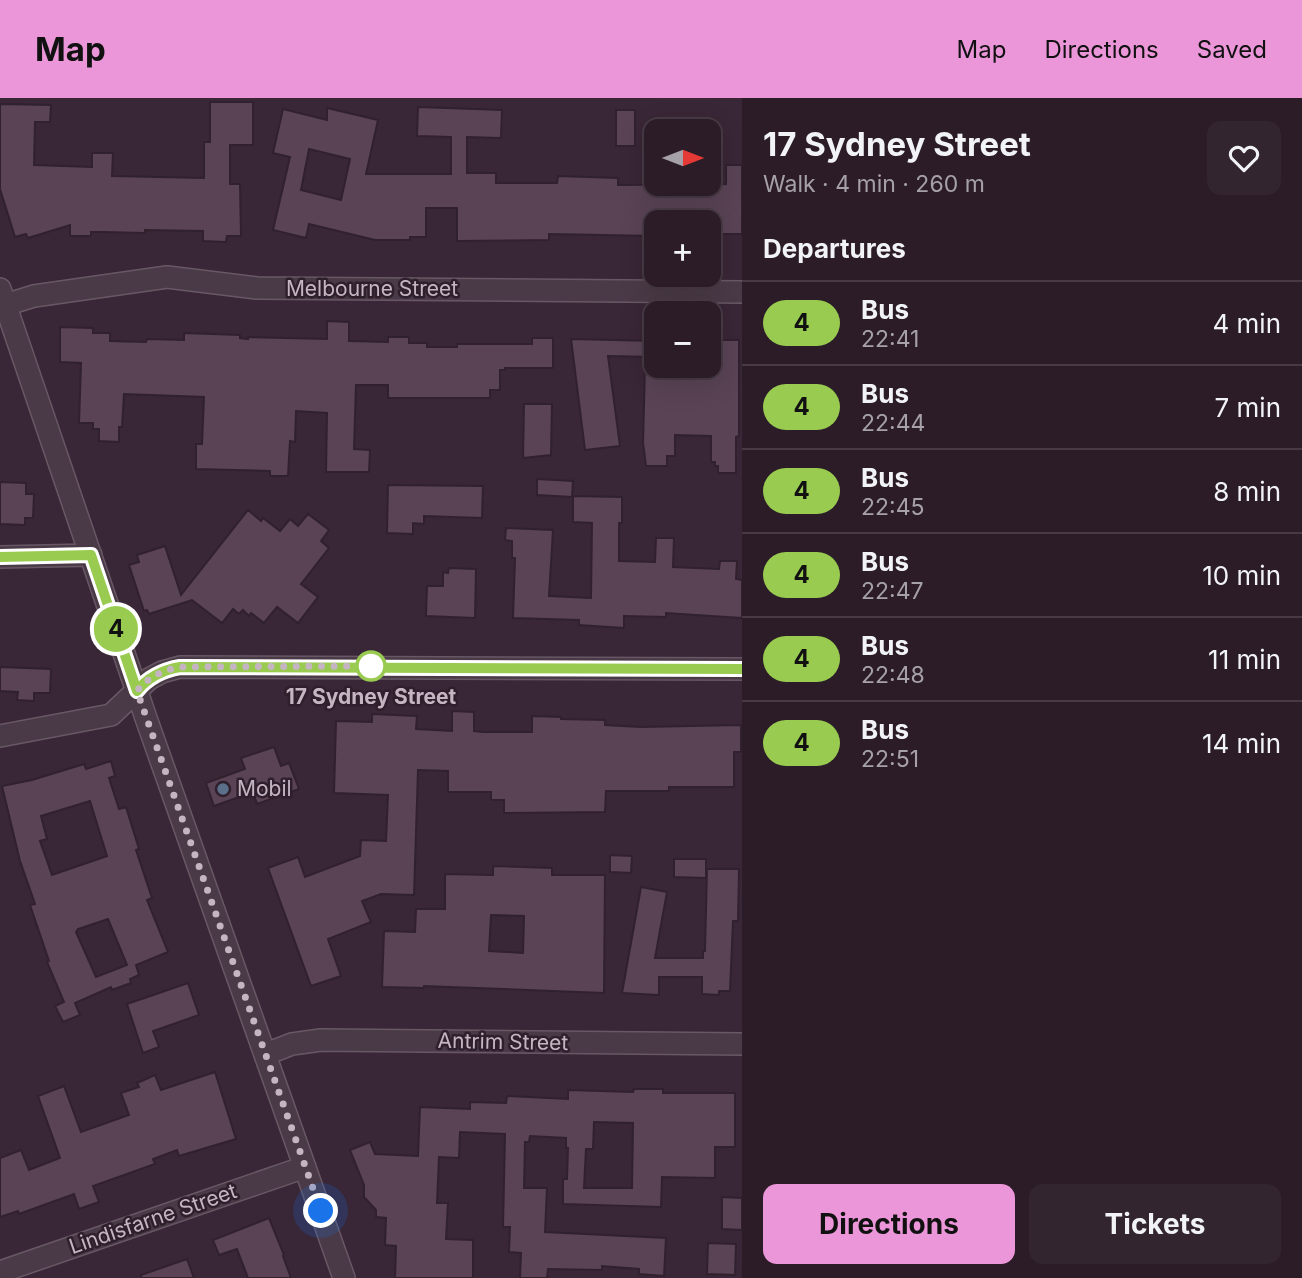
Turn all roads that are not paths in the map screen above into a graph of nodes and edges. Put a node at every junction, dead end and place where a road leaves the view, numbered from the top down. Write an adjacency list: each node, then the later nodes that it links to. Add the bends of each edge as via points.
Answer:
1 (742, 292): 2 (street, Melbourne Street, via 294,289 167,277)
2 (3, 297): 3 (street)
3 (91, 555): 4 (street); 6 (street)
4 (0, 557)
5 (742, 669): 6 (street, via 180,667 162,671)
6 (137, 691): 7 (street, via 106,717); 9 (street)
7 (0, 736)
8 (742, 1044): 9 (street, Antrim Street, via 321,1040 292,1044)
9 (266, 1055): 10 (street)
10 (305, 1167): 11 (street, Lindisfarne Street); 12 (street)
11 (0, 1272)
12 (344, 1278)

